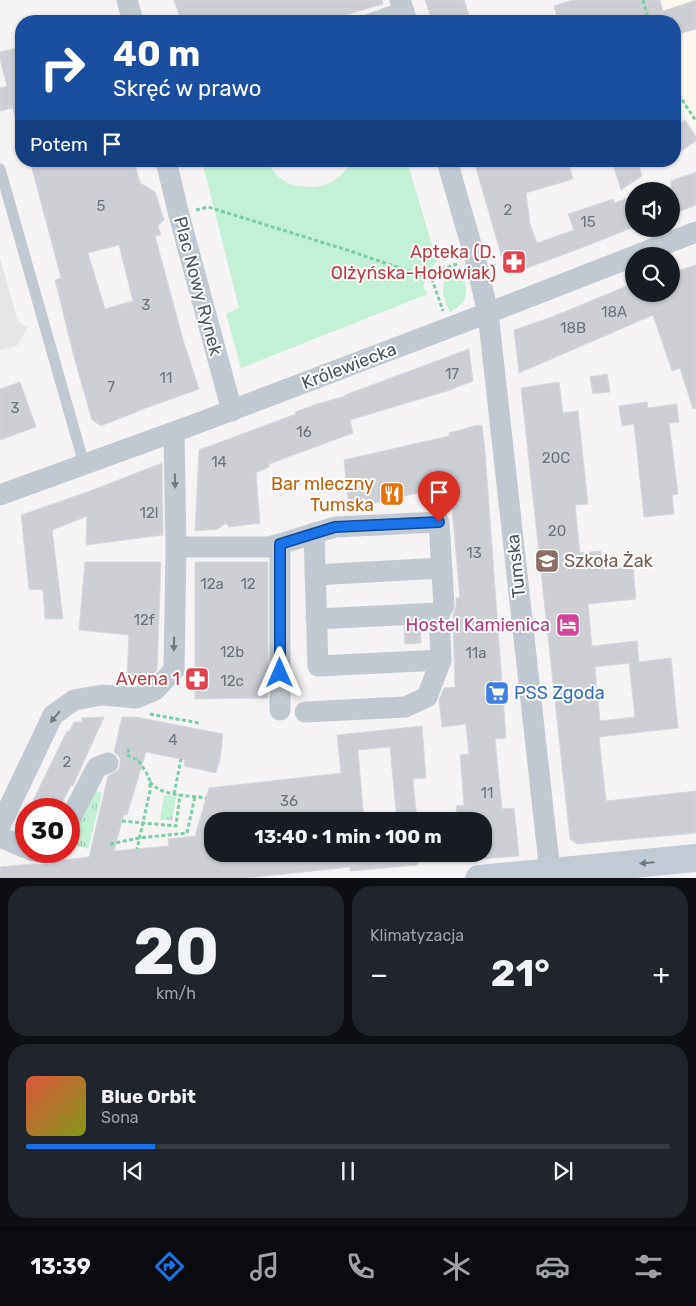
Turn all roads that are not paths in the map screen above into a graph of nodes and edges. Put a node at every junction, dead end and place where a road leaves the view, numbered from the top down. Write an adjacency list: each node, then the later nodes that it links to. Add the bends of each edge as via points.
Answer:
1 (127, 0): 3 (street)
2 (403, 10): 4 (lane)
3 (131, 15)
4 (385, 15)
5 (167, 167): 10 (street, Plac Nowy Rynek)
6 (449, 167): 9 (street)
7 (0, 169): 12 (lane)
8 (696, 232): 9 (street, Królewiecka)
9 (488, 313): 10 (street, Królewiecka); 30 (street, Tumska)
10 (232, 411): 11 (street, Królewiecka)
11 (174, 432): 12 (street, Królewiecka); 16 (street, one-way to 16)
12 (84, 464): 13 (street, Królewiecka)
13 (0, 495)
14 (314, 533): 15 (street); 17 (street, via 335,527 439,522); 18 (street)
15 (280, 544): 16 (street, via 268,547); 22 (street)
16 (176, 547): 26 (street, one-way to 26, via 174,670 155,690 136,698 102,696 74,700 53,715)
17 (441, 568): 18 (street); 19 (street, via 444,606)
18 (315, 574): 20 (street)
19 (439, 613): 20 (street); 21 (street)
20 (316, 619): 21 (street, via 318,666)
21 (441, 660): 23 (street, via 427,697 405,707)
22 (280, 710)
23 (305, 712)
24 (108, 763): 25 (street, via 97,767)
25 (80, 800)
26 (2, 818)
27 (0, 837): 28 (street)
28 (15, 843)
29 (696, 858): 30 (street, one-way to 30)
30 (550, 875): 31 (street)
31 (479, 878)

